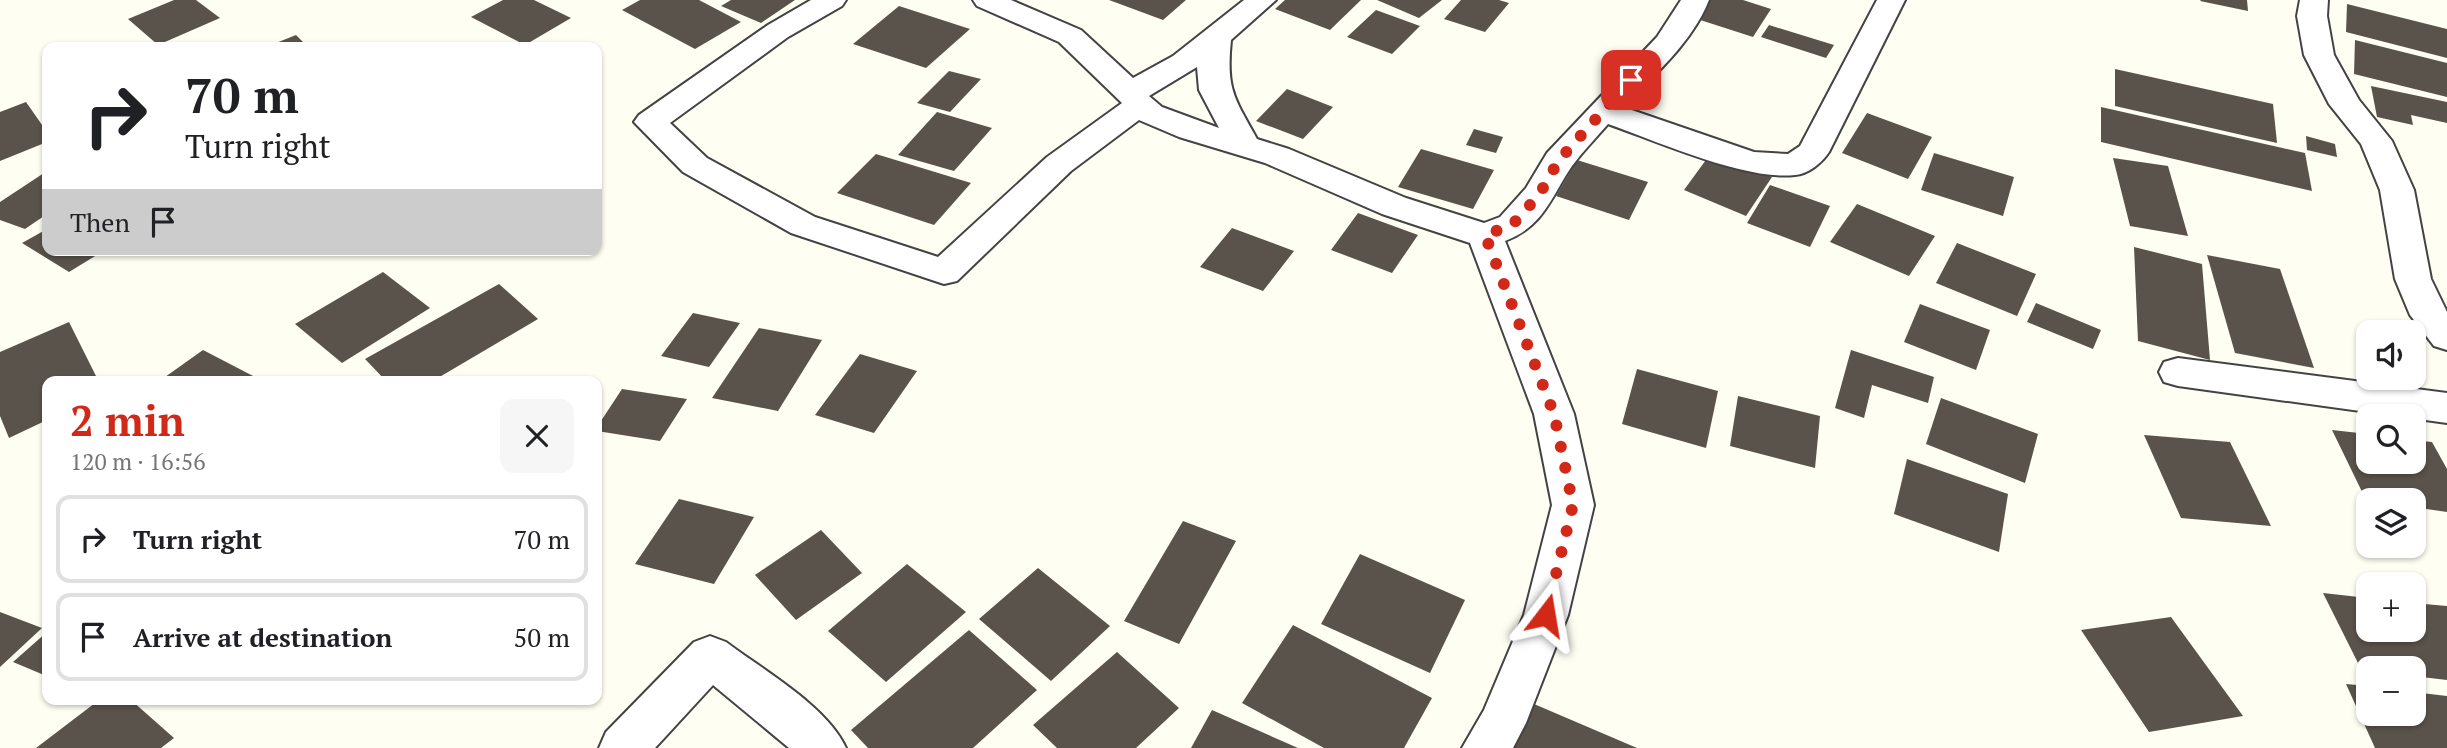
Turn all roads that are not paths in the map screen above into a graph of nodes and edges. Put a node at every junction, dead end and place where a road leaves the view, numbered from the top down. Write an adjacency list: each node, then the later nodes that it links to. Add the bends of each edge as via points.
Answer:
1 (832, 0): 8 (street, via 778,31 650,122 695,165 803,225 944,272 1059,164)
2 (987, 0): 8 (street, via 1070,36)
3 (1262, 0): 7 (street)
4 (1695, 0): 9 (street, via 1668,43)
5 (1891, 0): 9 (street, via 1813,152 1794,165 1751,162)
6 (2315, 0): 12 (street, via 2312,16 2319,55 2345,104 2376,141 2397,190 2413,279 2428,315)
7 (1216, 37): 8 (street, via 1140,87); 10 (street, via 1215,90)
8 (1136, 100): 10 (street, via 1190,130)
9 (1602, 111): 11 (street, via 1512,225)
10 (1245, 148): 11 (street, via 1302,166 1426,218)
11 (1485, 235): 17 (street, via 1554,414 1573,505 1546,615 1502,723)
12 (2447, 336)
13 (2178, 372): 14 (street)
14 (2447, 408)
15 (623, 748): 16 (street, via 710,656)
16 (822, 748)
17 (1486, 748)

